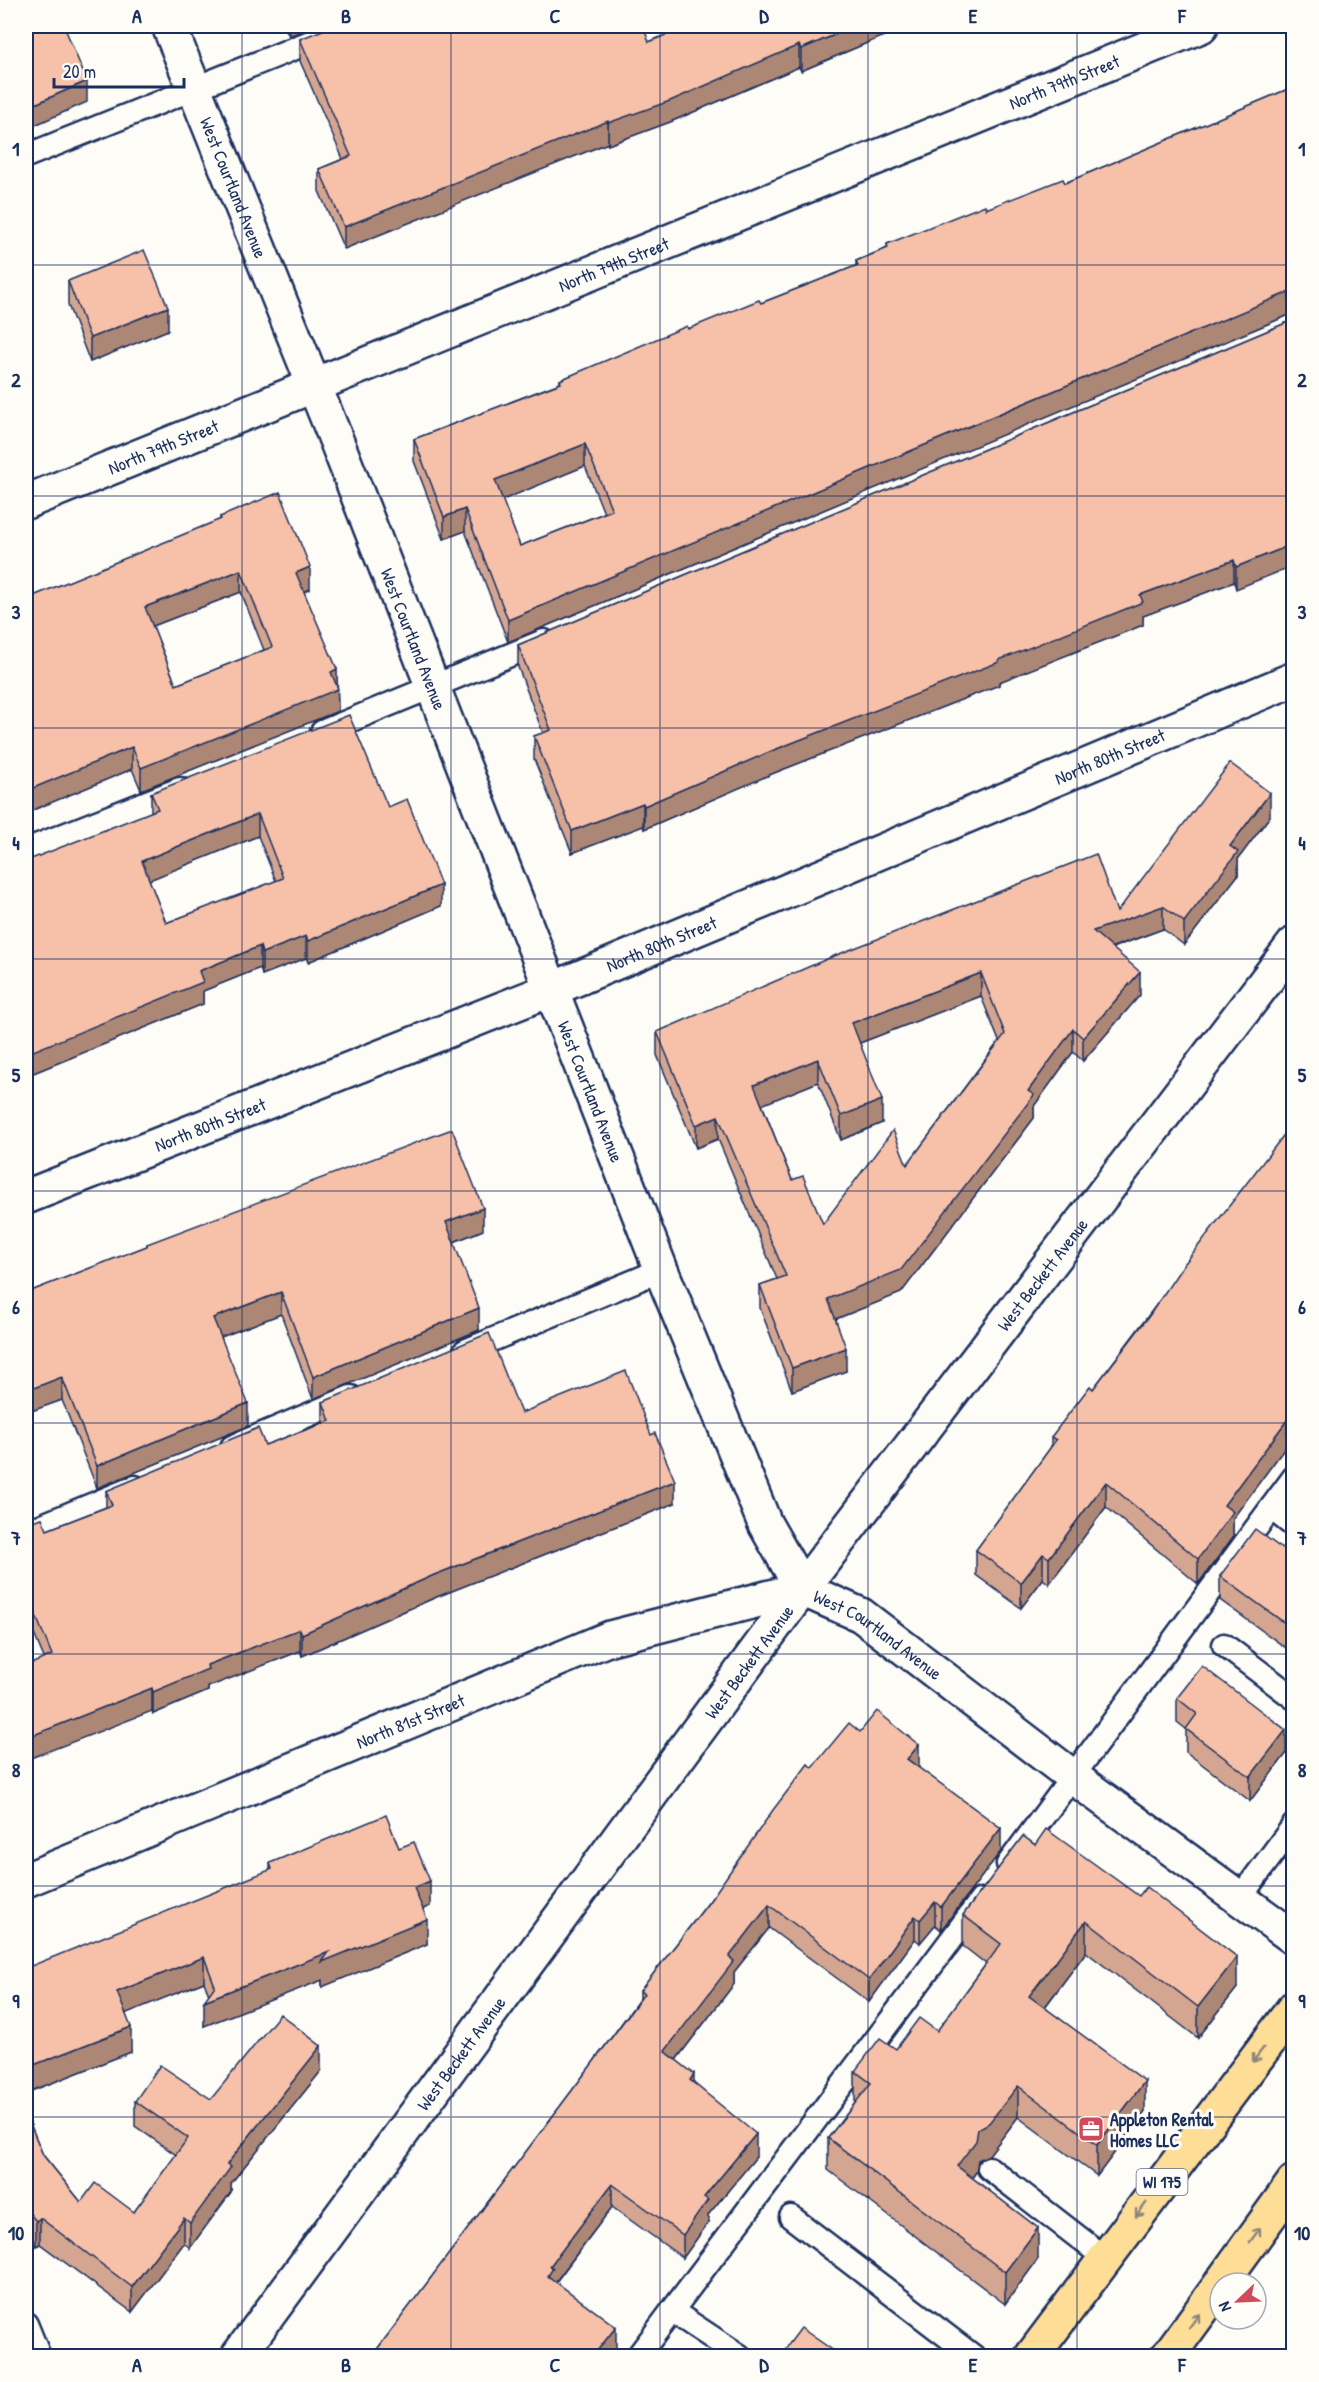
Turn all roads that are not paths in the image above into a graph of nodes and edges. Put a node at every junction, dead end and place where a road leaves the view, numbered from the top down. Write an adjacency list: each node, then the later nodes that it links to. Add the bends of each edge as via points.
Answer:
1 (169, 26): 4 (street, West Courtland Avenue)
2 (350, 26): 4 (lane)
3 (1201, 26): 6 (street, North 79th Street)
4 (194, 89): 5 (lane); 6 (street, West Courtland Avenue)
5 (26, 156)
6 (314, 386): 7 (street, North 79th Street); 10 (street, West Courtland Avenue)
7 (26, 502)
8 (566, 632): 10 (lane)
9 (1293, 679): 15 (street, North 80th Street)
10 (431, 689): 11 (lane); 15 (street, West Courtland Avenue)
11 (303, 740)
12 (203, 780): 13 (lane)
13 (26, 850)
14 (1293, 944): 26 (street, West Beckett Avenue)
15 (550, 990): 16 (street, North 80th Street); 17 (street, West Courtland Avenue)
16 (26, 1197)
17 (661, 1270): 18 (lane); 26 (street, West Courtland Avenue, via 765,1524)
18 (441, 1361)
19 (375, 1388): 20 (lane)
20 (211, 1455)
21 (157, 1478): 25 (lane)
22 (1293, 1478): 23 (lane)
23 (1271, 1508): 24 (lane); 29 (lane)
24 (1293, 1526)
25 (26, 1532)
26 (802, 1589): 29 (street, West Courtland Avenue, via 861,1615); 31 (street, North 81st Street, via 610,1638); 44 (street, West Beckett Avenue)
27 (1224, 1645): 28 (lane)
28 (1293, 1698)
29 (1073, 1777): 32 (street, West Courtland Avenue); 41 (lane)
30 (1293, 1825): 32 (lane)
31 (26, 1880)
32 (1239, 1899): 33 (street, West Courtland Avenue)
33 (1293, 1938)
34 (1293, 2008): 38 (main road, WI 175, one-way to 38)
35 (989, 2168): 38 (lane)
36 (1293, 2182): 39 (main road, one-way to 36)
37 (791, 2217): 47 (lane)
38 (1105, 2258): 48 (main road, WI 175)
39 (1230, 2271)
40 (1208, 2302): 49 (main road, one-way to 40)
41 (672, 2311): 45 (lane); 46 (lane)
42 (26, 2324): 43 (lane)
43 (39, 2356)
44 (238, 2356)
45 (638, 2356)
46 (740, 2356)
47 (973, 2356)
48 (1032, 2356)
49 (1168, 2356)

